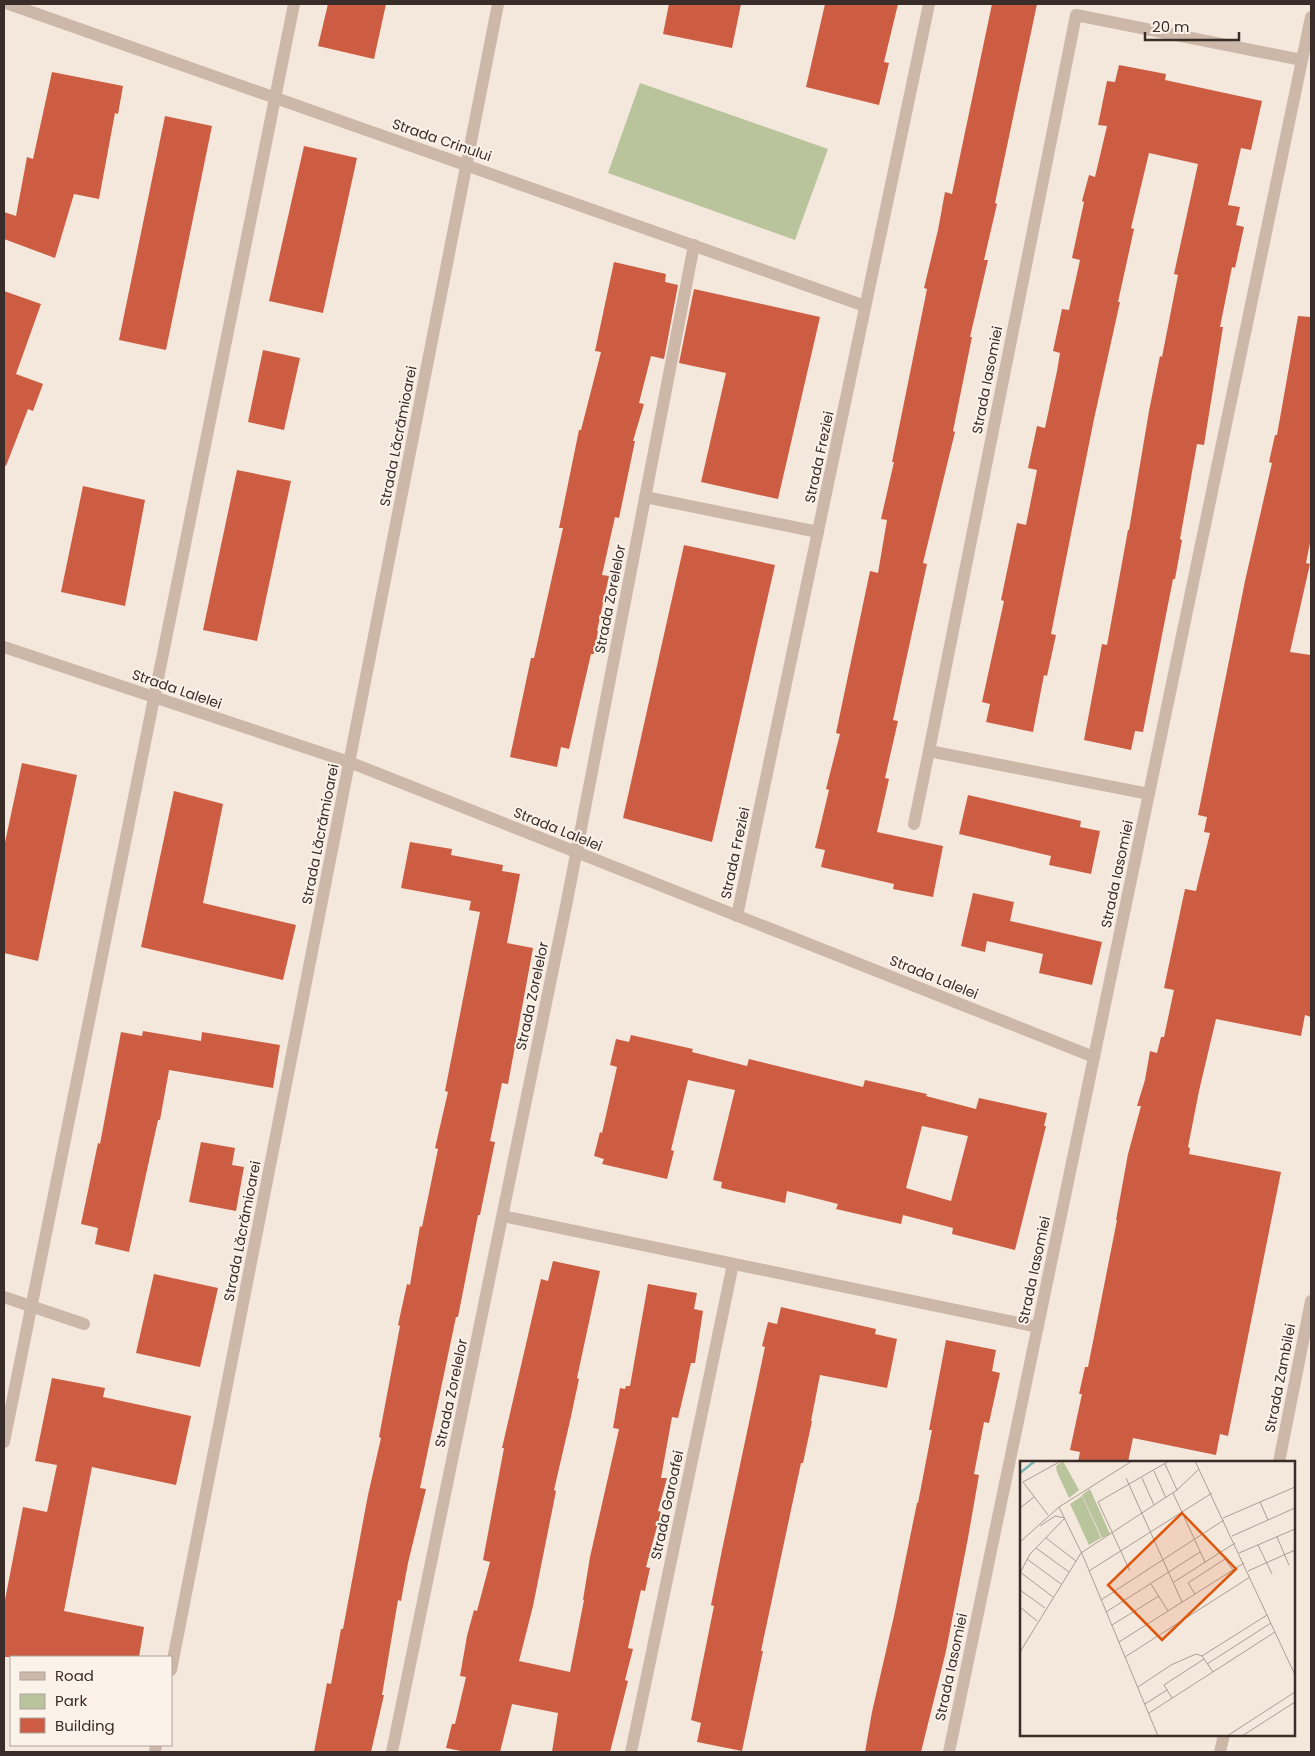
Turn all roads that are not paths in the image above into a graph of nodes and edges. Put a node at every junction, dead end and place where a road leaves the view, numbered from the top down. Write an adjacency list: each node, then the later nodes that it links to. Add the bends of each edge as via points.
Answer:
1 (8, 4): 8 (street, Strada Crinului)
2 (294, 4): 8 (street)
3 (498, 4): 9 (street, Strada Lăcrămioarei)
4 (929, 4): 11 (street, Strada Freziei)
5 (1077, 9): 7 (street, Strada Iasomiei); 16 (street, Strada Iasomiei)
6 (1311, 17): 7 (street, Strada Iasomiei)
7 (1302, 60): 18 (street, Strada Iasomiei)
8 (275, 97): 9 (street, Strada Crinului); 15 (street)
9 (466, 165): 10 (street, Strada Crinului); 17 (street, Strada Lăcrămioarei)
10 (694, 245): 11 (street, Strada Crinului); 12 (street, Strada Zorelelor)
11 (865, 306): 13 (street, Strada Freziei)
12 (645, 497): 13 (street); 20 (street, Strada Zorelelor)
13 (818, 532): 21 (street, Strada Freziei)
14 (4, 647): 15 (street, Strada Lalelei)
15 (154, 698): 17 (street, Strada Lalelei); 27 (street)
16 (929, 751): 18 (street); 19 (street, Strada Iasomiei)
17 (350, 762): 20 (street, Strada Lalelei); 32 (street, Strada Lăcrămioarei)
18 (1149, 794): 22 (street, Strada Iasomiei)
19 (914, 824)
20 (577, 852): 21 (street, Strada Lalelei); 23 (street, Strada Zorelelor)
21 (737, 916): 22 (street, Strada Lalelei)
22 (1094, 1057): 29 (street, Strada Iasomiei)
23 (502, 1216): 24 (street); 34 (street, Strada Zorelelor)
24 (732, 1264): 29 (street); 35 (street, Strada Garoafei)
25 (4, 1297): 27 (street)
26 (1311, 1301): 31 (street, Strada Zambilei)
27 (31, 1306): 28 (street); 30 (street)
28 (84, 1324)
29 (1038, 1326): 36 (street, Strada Iasomiei)
30 (4, 1442)
31 (1279, 1461)
32 (172, 1665)
33 (1224, 1736): 37 (street)
34 (392, 1752)
35 (631, 1752)
36 (949, 1752)
37 (1220, 1752)

